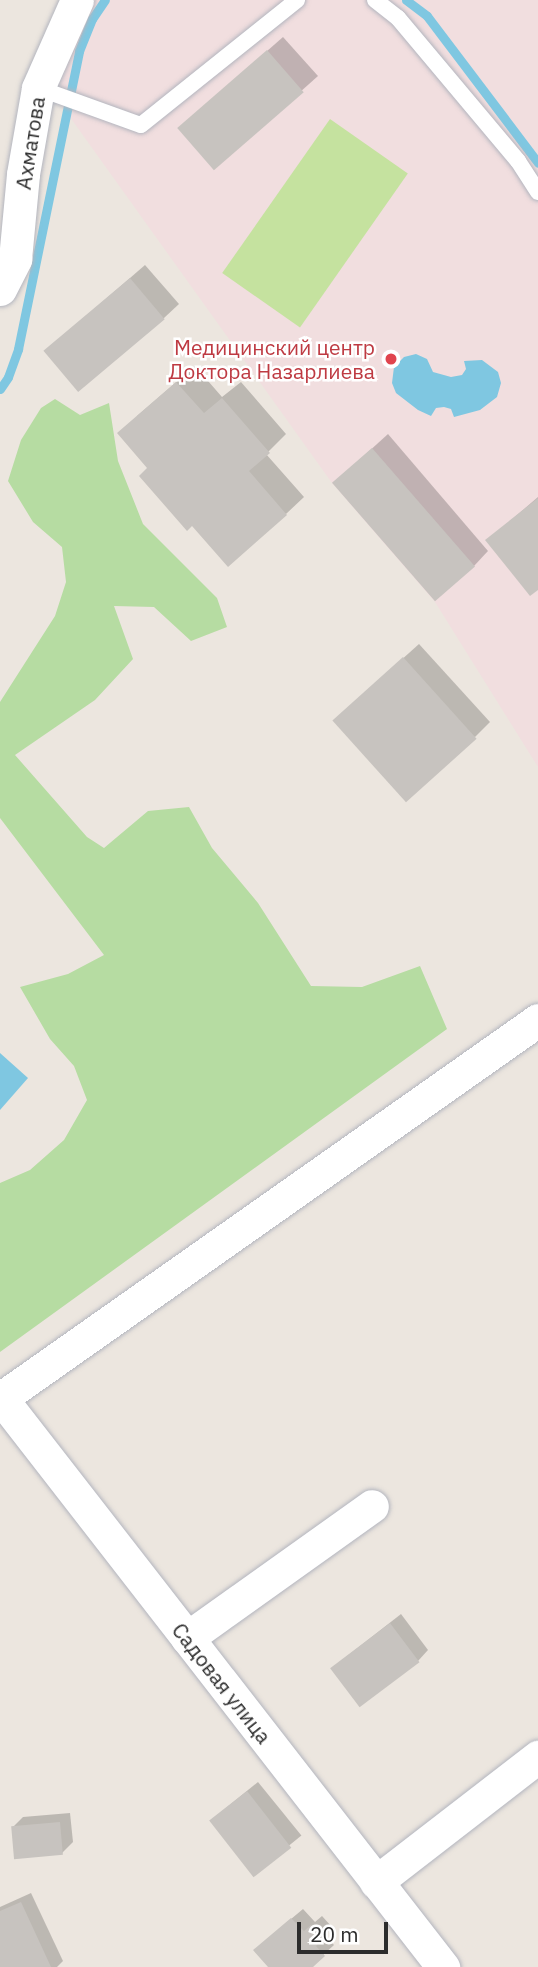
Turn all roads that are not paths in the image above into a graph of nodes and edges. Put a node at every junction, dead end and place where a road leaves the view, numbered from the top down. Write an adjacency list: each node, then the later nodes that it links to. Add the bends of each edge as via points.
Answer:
1 (77, 0): 4 (street, Ахматова)
2 (297, 0): 4 (lane, via 141,125)
3 (375, 0): 5 (lane, via 398,18 518,161)
4 (38, 88): 6 (street, Ахматова, via 15,260)
5 (538, 192)
6 (0, 289)
7 (538, 1020): 8 (street)
8 (0, 1399): 10 (street, Садовая улица)
9 (372, 1506): 10 (street)
10 (187, 1638): 12 (street, Садовая улица)
11 (538, 1757): 12 (street)
12 (376, 1882): 13 (street, Садовая улица)
13 (443, 1967)

